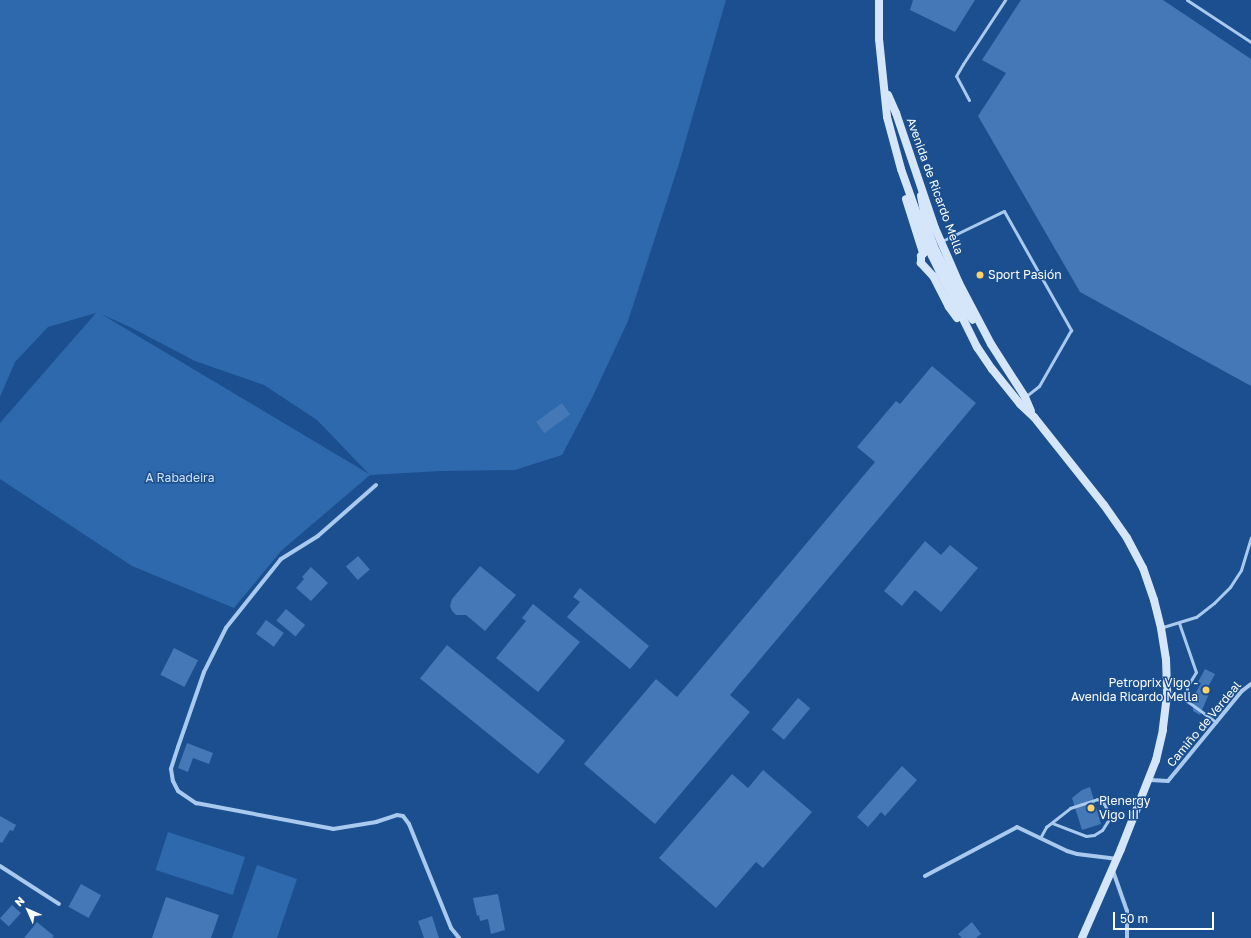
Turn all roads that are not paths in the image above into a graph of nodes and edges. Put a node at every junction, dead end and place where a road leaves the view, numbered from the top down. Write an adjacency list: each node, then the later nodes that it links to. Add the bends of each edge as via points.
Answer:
1 (879, 0): 5 (main road, Avenida de Ricardo Mella, via 879,39)
2 (1005, 0): 6 (lane, via 956,76)
3 (1187, 0): 4 (lane)
4 (1251, 42)
5 (885, 88): 7 (main road, Avenida de Ricardo Mella); 9 (main road, Avenida de Ricardo Mella, via 887,116 901,168)
6 (969, 100)
7 (919, 181): 8 (main road, Avenida de Ricardo Mella); 9 (main road)
8 (941, 242): 13 (main road, Avenida de Ricardo Mella); 14 (lane, via 1004,211 1071,330 1039,386)
9 (931, 252): 10 (main road, via 938,260); 11 (main road, via 921,256 921,263); 13 (main road, via 966,311)
10 (936, 265): 11 (main road); 12 (main road, Avenida de Ricardo Mella)
11 (929, 271): 12 (main road, via 949,307)
12 (969, 332): 15 (main road, Avenida de Ricardo Mella, via 992,369)
13 (985, 333): 14 (main road, Avenida de Ricardo Mella)
14 (1025, 397): 15 (main road, Avenida de Ricardo Mella)
15 (1034, 417): 19 (main road, Avenida de Ricardo Mella, via 1128,538 1143,568)
16 (376, 485): 30 (street, via 318,536 281,559 226,628 204,672 178,747 171,769 173,781 178,791 196,803 333,829 376,822 397,815 403,816 410,824 451,928)
17 (1251, 538): 18 (lane, via 1241,570 1230,587 1196,617)
18 (1179, 623): 19 (lane); 21 (lane, via 1196,672 1187,687 1187,701)
19 (1161, 628): 22 (main road, Avenida de Ricardo Mella, via 1166,659 1167,695 1161,737)
20 (1251, 684): 21 (street, Camiño de Verdeal)
21 (1216, 722): 22 (street, Camiño de Verdeal, via 1168,781)
22 (1150, 780): 25 (main road, Avenida de Ricardo Mella)
23 (1052, 823): 23 (lane, via 1086,836 1102,830 1109,819 1103,802 1097,799 1070,808); 24 (lane, via 1046,827)
24 (1040, 838): 25 (street, via 1077,854); 28 (street, via 1017,826)
25 (1116, 860): 27 (main road, Avenida de Ricardo Mella)
26 (0, 866): 29 (street)
27 (1112, 869): 31 (main road, Avenida de Ricardo Mella); 32 (street, via 1127,911)
28 (924, 876)
29 (59, 904)
30 (459, 938)
31 (1082, 938)
32 (1127, 938)

